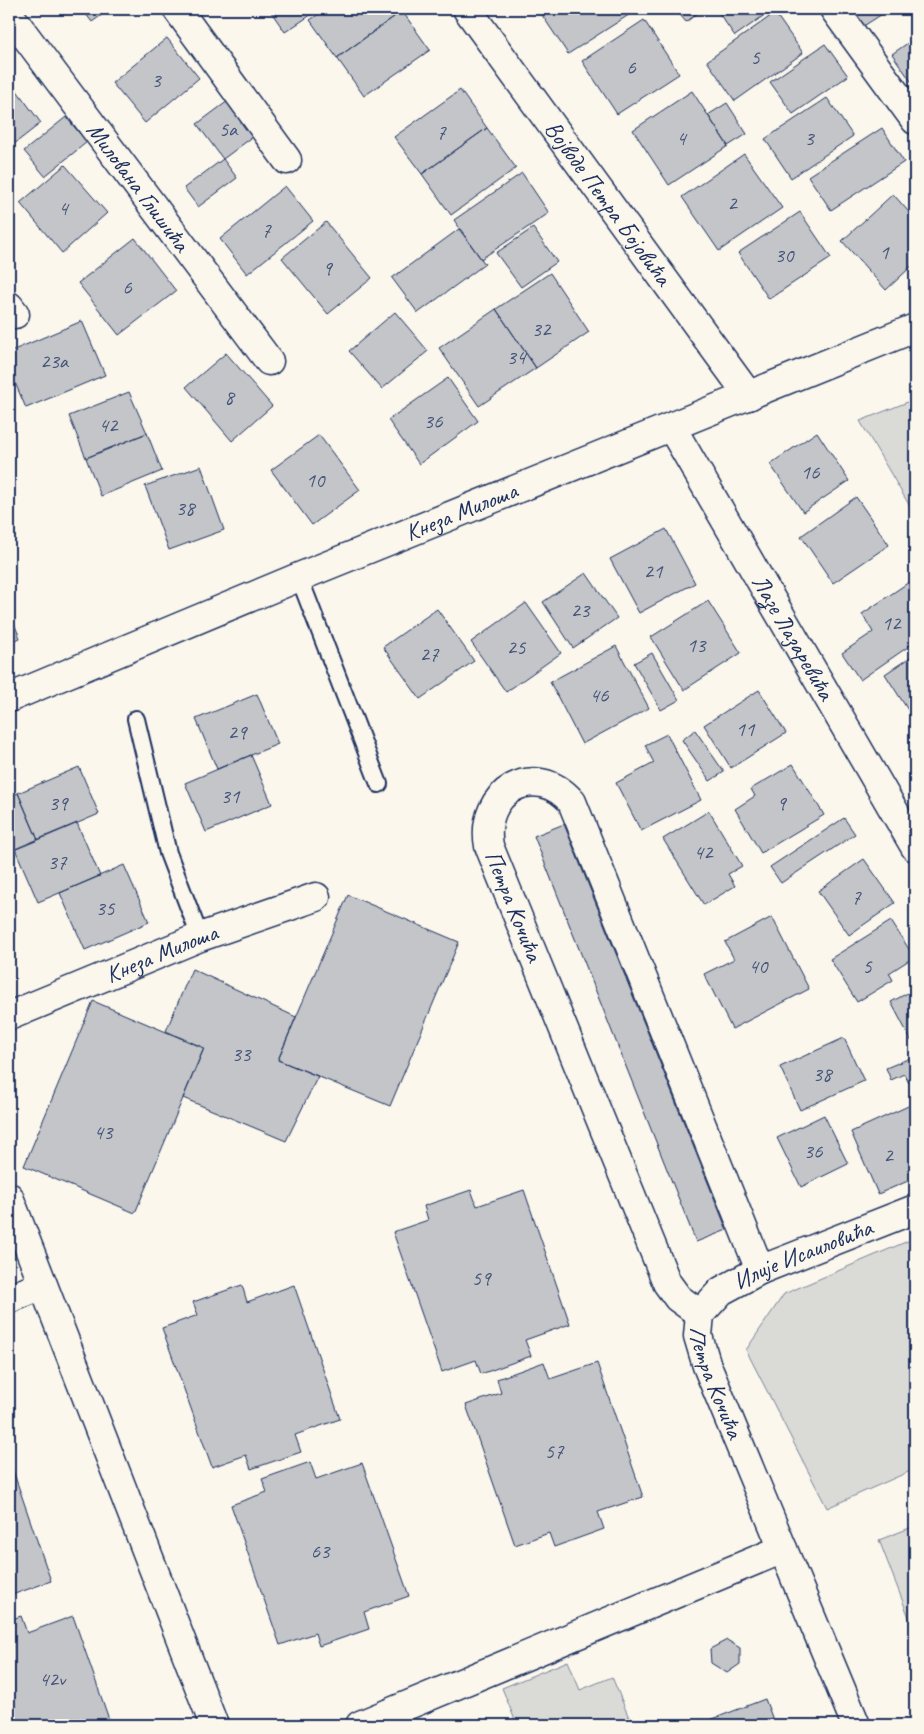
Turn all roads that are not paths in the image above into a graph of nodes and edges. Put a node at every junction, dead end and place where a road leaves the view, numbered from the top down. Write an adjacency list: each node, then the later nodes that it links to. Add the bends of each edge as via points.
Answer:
1 (176, 9): 6 (street)
2 (467, 9): 9 (street, Војводе Петра Бојовића)
3 (834, 9): 5 (street)
4 (9, 14): 8 (street, Милована Глишића)
5 (915, 120)
6 (287, 160)
7 (915, 328): 9 (street, Кнеза Милоша)
8 (269, 361)
9 (749, 396): 10 (street, Кнеза Милоша)
10 (672, 428): 11 (street, Кнеза Милоша); 15 (street, Лазе Лазаревића)
11 (299, 578): 12 (street, Кнеза Милоша); 14 (lane)
12 (9, 698)
13 (136, 719): 17 (lane, via 168,853)
14 (379, 784)
15 (915, 847)
16 (316, 897): 17 (street, Кнеза Милоша)
17 (200, 938): 18 (street, Кнеза Милоша)
18 (9, 1016)
19 (9, 1197): 22 (street)
20 (915, 1209): 21 (street, Илије Исаиловића)
21 (760, 1270): 24 (street, Илије Исаиловића, via 721,1291); 24 (street, Петра Кочића, via 572,802 564,793 541,783 515,786 494,804 488,818 488,846 667,1283 678,1298)
22 (42, 1285): 23 (street); 26 (street)
23 (9, 1299)
24 (700, 1314): 25 (street, Петра Кочића, via 698,1336 707,1366)
25 (783, 1549): 27 (street); 28 (street, Петра Кочића)
26 (214, 1725)
27 (360, 1725)
28 (856, 1725)

